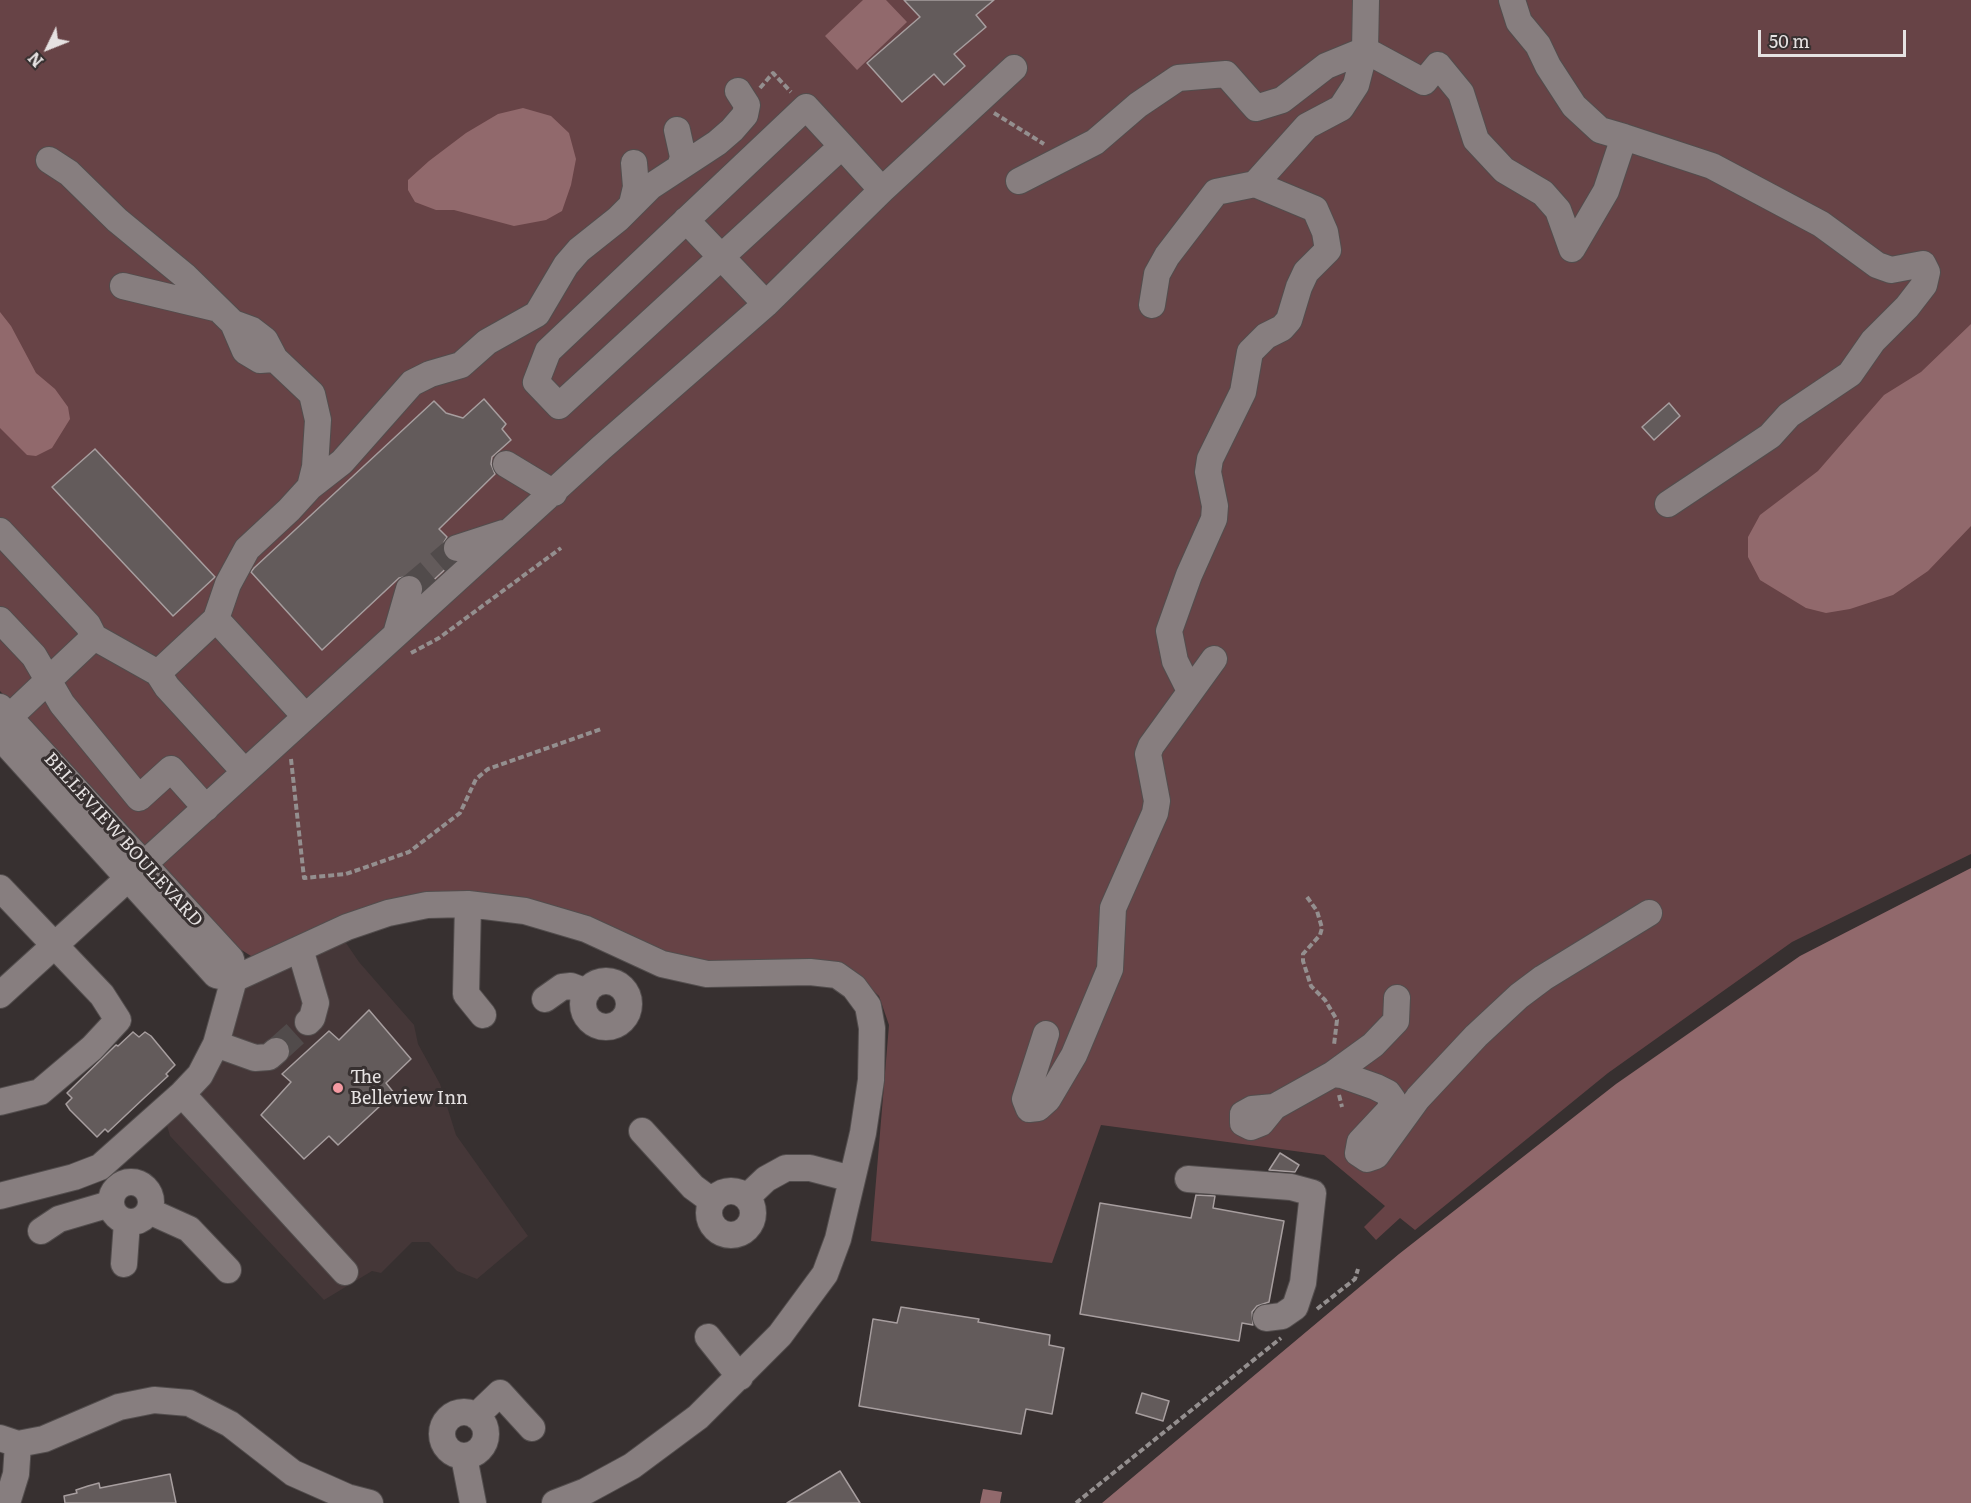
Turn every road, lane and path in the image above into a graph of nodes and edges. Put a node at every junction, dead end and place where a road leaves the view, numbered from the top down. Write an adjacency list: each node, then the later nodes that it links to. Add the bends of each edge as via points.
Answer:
1 (1366, 0): 3 (street)
2 (1512, 0): 9 (street, via 1519,22 1538,45 1574,106 1600,130)
3 (1365, 50): 9 (street, via 1424,82 1438,66 1461,93 1476,140 1504,170 1543,193 1558,210 1572,249 1606,191); 11 (street, via 1326,66 1282,100 1256,108 1226,74 1178,78 1138,105 1095,142); 16 (street, via 1356,85 1341,108 1307,126)
4 (1014, 68): 6 (street)
5 (742, 98): 7 (path, via 773,73); 14 (street, via 745,115 732,130)
6 (974, 103): 11 (path); 17 (street)
7 (806, 107): 10 (street); 19 (street)
8 (677, 130): 14 (street, via 683,157)
9 (1624, 137): 28 (street, via 1712,166 1821,224 1877,265 1891,270 1923,264 1927,272 1907,307 1873,341 1850,374 1789,415 1770,436)
10 (842, 146): 17 (street); 20 (street)
11 (1067, 158): 15 (street)
12 (49, 160): 24 (street, via 69,173)
13 (634, 163): 18 (street, via 636,187)
14 (680, 167): 18 (street)
15 (1018, 181)
16 (1255, 184): 23 (street, via 1216,192 1208,201 1156,274); 41 (street, via 1316,209 1328,250 1306,272 1289,320 1250,352 1243,392 1210,459 1214,519 1169,631 1175,661)
17 (882, 190): 22 (street)
18 (632, 204): 26 (street, via 566,265 537,314 487,342 460,365 412,383 342,462)
19 (686, 220): 20 (street); 20 (street, via 548,351 536,382 559,406)
20 (721, 259): 22 (street)
21 (123, 286): 24 (street, via 188,299)
22 (766, 304): 27 (street)
23 (1152, 304)
24 (226, 316): 26 (street, via 265,340 275,359 312,394 318,420)
25 (506, 464): 27 (street)
26 (310, 487): 34 (street, via 247,549 228,584)
27 (554, 493): 29 (street)
28 (1668, 504)
29 (512, 530): 31 (street); 37 (street)
30 (0, 531): 36 (street, via 88,625)
31 (457, 548)
32 (561, 548): 37 (path, via 439,638)
33 (409, 589): 37 (street)
34 (216, 619): 39 (street); 42 (street)
35 (0, 620): 40 (street, via 34,656)
36 (94, 637): 39 (street); 40 (street)
37 (402, 644): 42 (street)
38 (1214, 659): 41 (street)
39 (158, 673): 46 (street)
40 (50, 680): 43 (street); 47 (street, via 62,704 139,798 171,769)
41 (1190, 691): 64 (street, via 1150,746 1155,813 1113,908 1110,969 1099,999 1074,1055 1048,1099 1038,1108 1029,1109 1025,1099)
42 (305, 716): 46 (street)
43 (3, 722): 48 (street, BELLEVIEW BOULEVARD)
44 (601, 729): 45 (path, via 488,769 476,779 460,813 409,852 346,874 304,878 291,759)
45 (299, 752)
46 (244, 771): 47 (street)
47 (206, 808): 48 (street)
48 (137, 870): 53 (street); 56 (street, BELLEVIEW BOULEVARD, via 231,959)
49 (0, 888): 53 (street)
50 (1307, 897): 67 (path, via 1322,928 1303,954 1303,961 1311,986 1337,1020)
51 (468, 904): 54 (street, via 427,905 388,913); 55 (street, via 525,911 586,929); 62 (street, via 466,994)
52 (1649, 914): 67 (street, via 1519,996 1418,1098 1376,1156 1367,1159 1358,1153 1360,1142 1389,1111 1393,1100 1388,1093 1342,1075)
53 (54, 946): 59 (street); 69 (street, via 102,995 118,1020 40,1092)
54 (300, 949): 56 (street); 63 (street, via 316,1002)
55 (633, 950): 57 (street); 73 (street, via 662,964 707,974 810,972 837,975 854,987 868,1006 872,1028 871,1080)
56 (234, 979): 65 (street)
57 (617, 984): 58 (street, via 604,982); 58 (street, via 627,994 629,1009 622,1021 609,1027 595,1024 585,1013)
58 (587, 992): 61 (street, via 562,987)
59 (0, 995)
60 (1397, 998): 67 (street, via 1396,1021 1373,1045)
61 (545, 999)
62 (483, 1015)
63 (308, 1022)
64 (1046, 1034)
65 (216, 1044): 66 (street, via 255,1058 269,1057); 68 (street, via 200,1075)
66 (276, 1051)
67 (1333, 1062): 70 (street)
68 (182, 1094): 72 (street); 83 (street)
69 (0, 1102)
70 (1274, 1107)
71 (642, 1131): 77 (street, via 693,1187)
72 (100, 1167): 75 (street); 78 (street)
73 (852, 1179): 76 (street, via 810,1168 786,1168 766,1179); 87 (street, via 825,1274 780,1335)
74 (1188, 1179): 85 (street, via 1313,1192 1303,1283 1295,1307)
75 (0, 1196)
76 (747, 1197): 77 (street, via 729,1190); 77 (street, via 754,1211 750,1226 730,1235 716,1229 709,1215)
77 (712, 1201)
78 (126, 1206): 79 (street, via 58,1219); 80 (street); 82 (street, via 189,1229)
79 (41, 1231)
80 (123, 1264)
81 (1358, 1269): 84 (path, via 1355,1279)
82 (228, 1270)
83 (345, 1272)
84 (1311, 1314)
85 (1275, 1327): 96 (path)
86 (708, 1337): 87 (street)
87 (740, 1377): 95 (street, via 698,1416 632,1466)
88 (476, 1416): 89 (street, via 500,1393); 91 (street, via 485,1426 486,1441 478,1452); 91 (street, via 463,1412 444,1424 445,1446)
89 (532, 1428)
90 (9, 1441): 92 (street, via 16,1474); 93 (street, via 44,1439 118,1407 154,1400 189,1403 230,1424 293,1473)
91 (464, 1457): 94 (street)
92 (7, 1503)
93 (370, 1503)
94 (473, 1503)
95 (555, 1503)
96 (1076, 1503)

